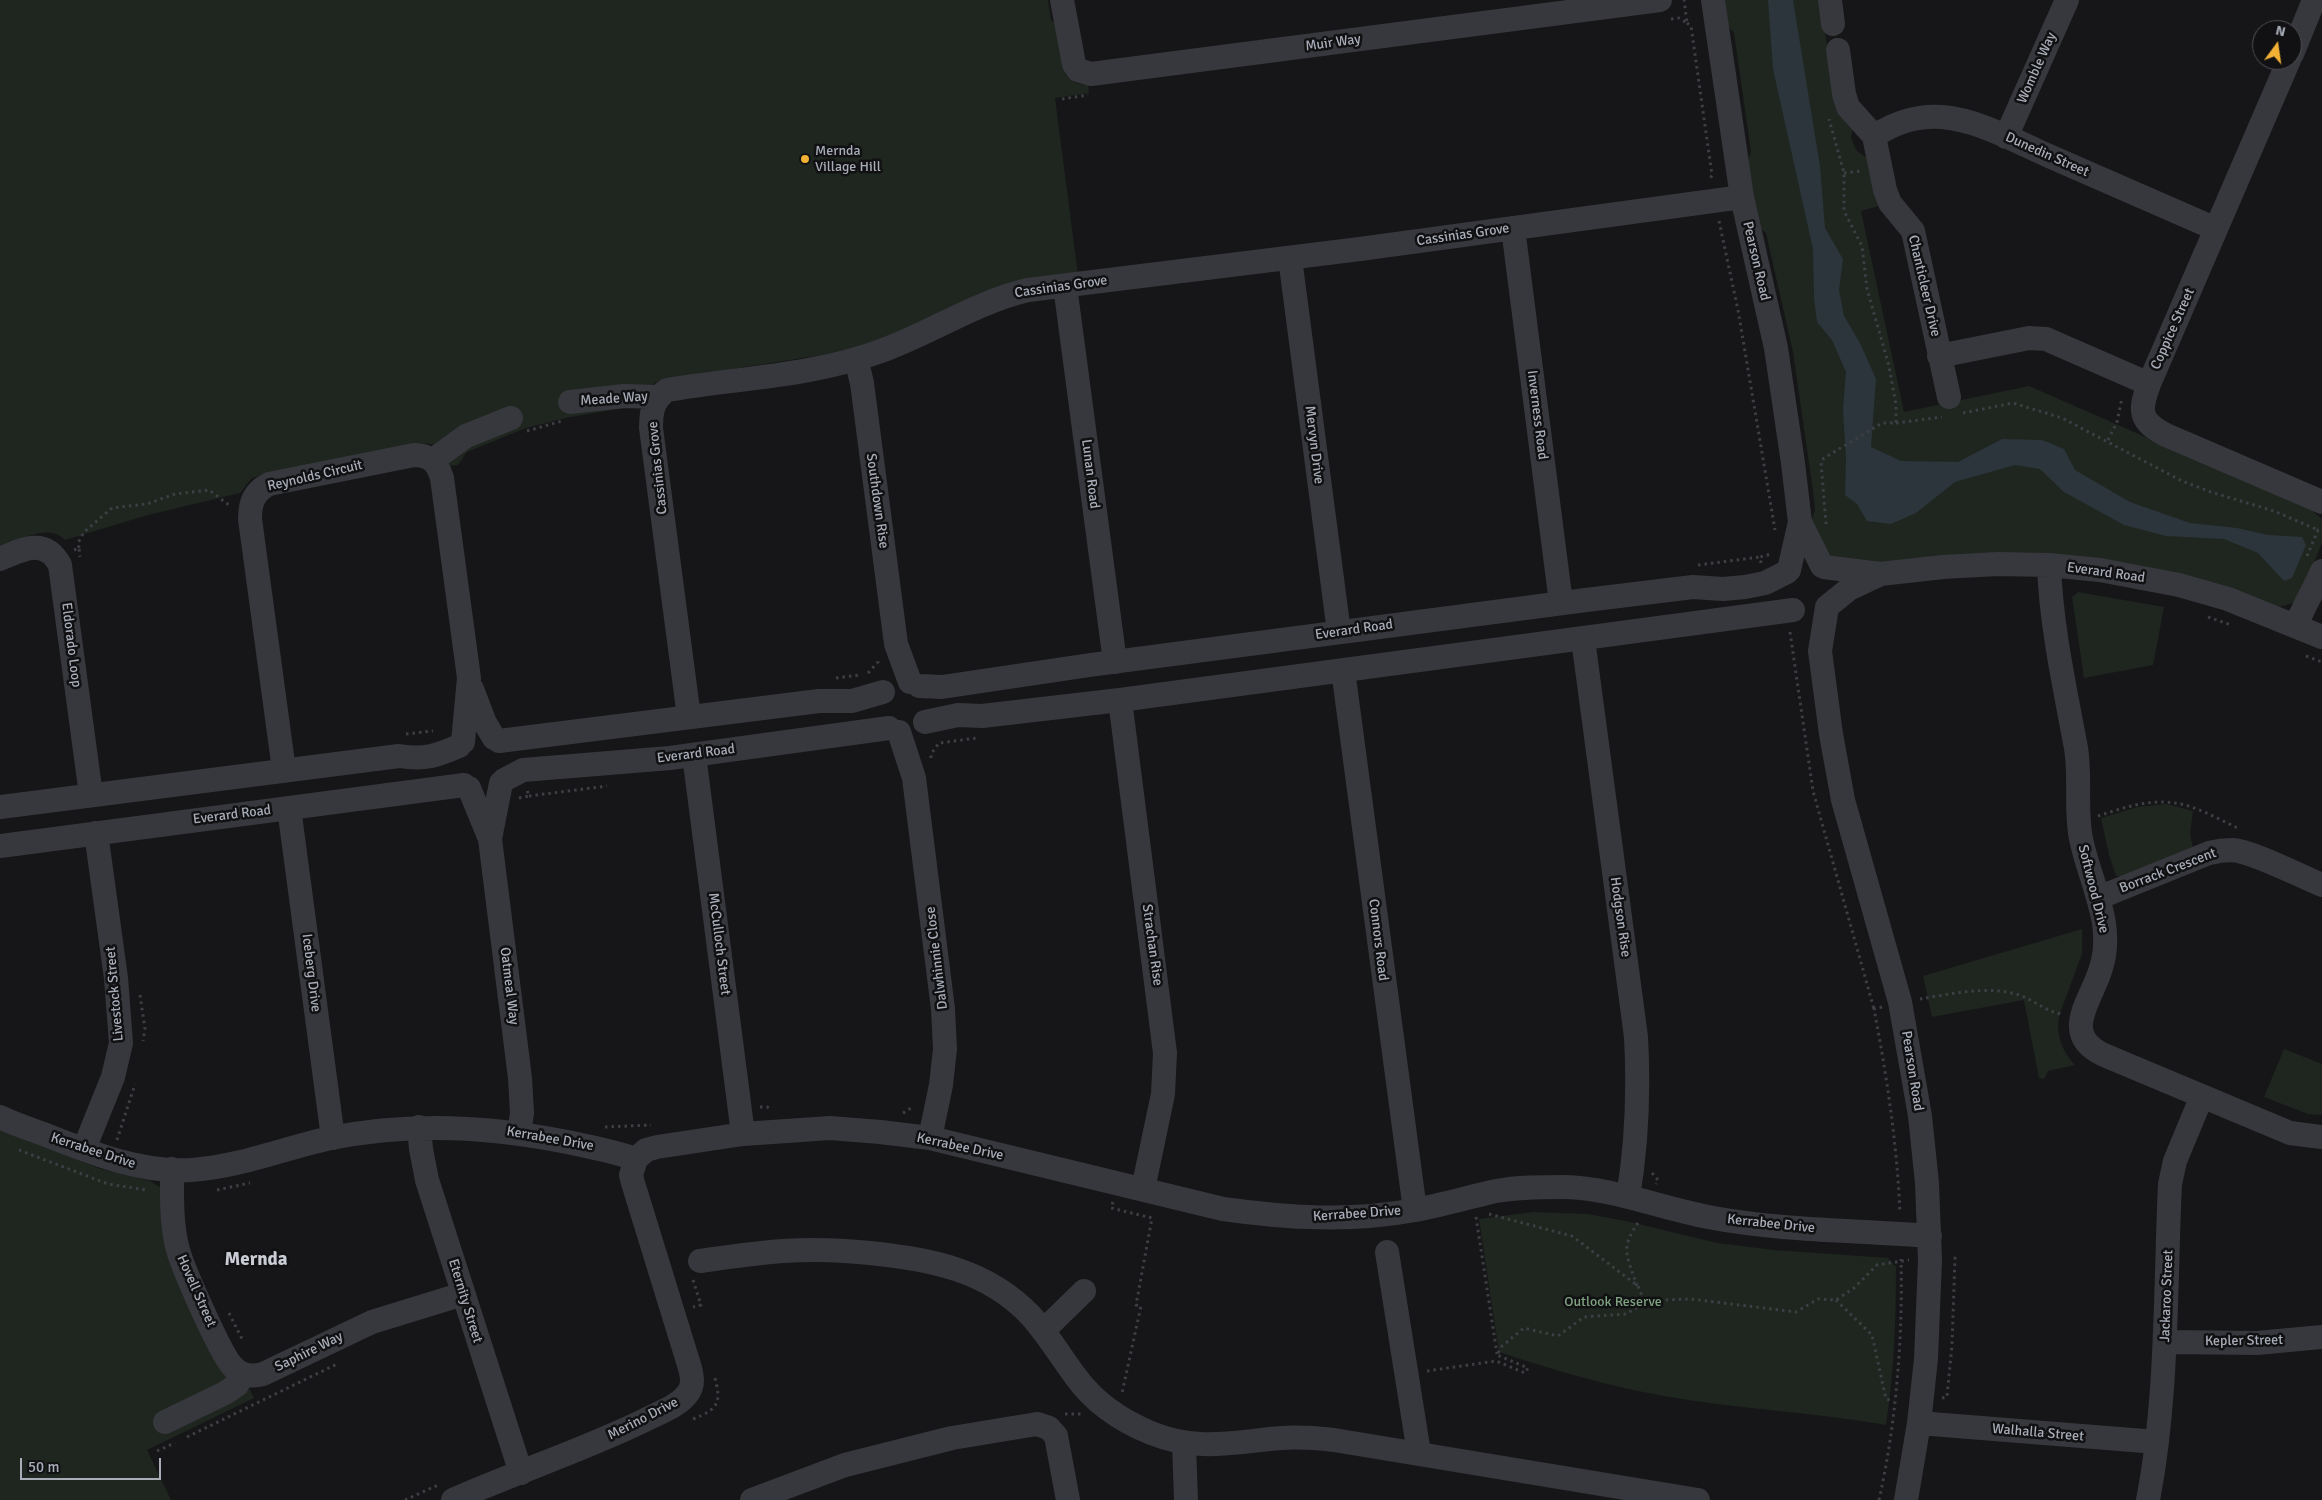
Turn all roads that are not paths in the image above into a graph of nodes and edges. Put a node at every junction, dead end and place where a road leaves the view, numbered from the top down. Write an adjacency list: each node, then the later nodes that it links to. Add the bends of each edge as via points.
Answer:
1 (1062, 0): 2 (street, Muir Way, via 1074,64 1078,70 1091,74)
2 (1660, 0)
3 (1713, 0): 13 (street, Pearson Road)
4 (1830, 0): 7 (street)
5 (2067, 0): 12 (street, Womble Way)
6 (2314, 0): 8 (street)
7 (1833, 24)
8 (2302, 29)
9 (1838, 50): 11 (street, via 1848,107)
10 (2285, 70): 15 (street, Coppice Street)
11 (1874, 136): 12 (street, Dunedin Street, via 1902,121 1939,117 1967,122); 18 (street, Chanticleer Drive, via 1890,203 1913,231)
12 (2006, 137): 15 (street, Dunedin Street)
13 (1742, 197): 14 (street, Cassinias Grove, via 1712,211); 27 (street, Pearson Road, via 1776,348)
14 (1513, 228): 16 (street, Cassinias Grove); 34 (street, Inverness Road)
15 (2216, 229): 20 (street, Coppice Street)
16 (1290, 258): 17 (street, Cassinias Grove); 38 (street, Mervyn Drive)
17 (1065, 286): 19 (street, Cassinias Grove, via 1005,296 929,332); 42 (street, Lunan Road)
18 (1939, 356): 20 (street, Chanticleer Drive, via 2038,338); 23 (street, Chanticleer Drive)
19 (856, 359): 21 (street, Cassinias Grove, via 667,390); 46 (street, Southdown Rise, via 862,383)
20 (2149, 384): 26 (street, Coppice Street, via 2142,407 2153,428)
21 (658, 397): 22 (street, Meade Way, via 624,396); 48 (street, Cassinias Grove, via 653,405 651,428)
22 (570, 402)
23 (1950, 409)
24 (511, 418): 25 (street, via 466,436)
25 (433, 460): 44 (street, via 442,478); 53 (street, Reynolds Circuit, via 414,455 269,484 259,490 250,508)
26 (2322, 502)
27 (1800, 522): 29 (street, Pearson Road); 31 (street, Pearson Road)
28 (0, 559): 56 (street, Eldorado Loop, via 18,551 40,548 53,553 60,565)
29 (1820, 560): 31 (street, via 1804,562); 32 (street, Everard Road); 35 (street, via 1830,574 1834,590)
30 (2049, 565): 32 (street, Everard Road, via 1962,566); 37 (street, Everard Road, via 2100,570 2179,585 2228,599); 63 (street, Softwood Drive, via 2079,774 2078,818)
31 (1788, 571): 34 (street, Everard Road, via 1765,583 1745,587 1693,587); 36 (street, via 1781,588 1787,604)
32 (1880, 574): 35 (street, Everard Road, via 1849,589)
33 (2318, 580): 37 (street, via 2304,603)
34 (1561, 603): 38 (street, Everard Road)
35 (1827, 607): 36 (street, via 1811,615); 41 (street, Pearson Road)
36 (1794, 611): 39 (street, Everard Road); 41 (street, Pearson Road)
37 (2308, 631)
38 (1339, 632): 40 (street, Everard Road)
39 (1582, 639): 43 (street, Everard Road); 76 (street, Hodgson Rise, via 1636,1036 1637,1117)
40 (1226, 648): 42 (street, Everard Road); 45 (street)
41 (1820, 651): 78 (street, Pearson Road, via 1843,800 1900,1002 1920,1116)
42 (1115, 662): 46 (street, Everard Road, via 942,687)
43 (1343, 670): 45 (street, Everard Road); 77 (street, Connors Road)
44 (469, 678): 50 (street, via 479,710); 51 (street)
45 (1230, 685): 47 (street, Everard Road)
46 (901, 686): 48 (street, Everard Road, via 852,701 819,701); 49 (street, via 929,699 929,714); 49 (street, via 878,707 884,722)
47 (1120, 700): 49 (street, Everard Road, via 982,716 958,715); 75 (street, Strachan Rise, via 1165,1053 1163,1094)
48 (690, 717): 50 (street, Everard Road)
49 (908, 728): 52 (street, Everard Road); 71 (street, Dalwhinnie Close, via 923,773 943,1009 944,1049 926,1110)
50 (497, 740): 51 (street, via 478,735); 54 (street, via 508,755 510,764)
51 (461, 744): 53 (street, via 431,757 399,756); 55 (street, via 455,754 454,771)
52 (694, 755): 54 (street, Everard Road, via 523,770); 68 (street, McCulloch Street)
53 (284, 770): 56 (street)
54 (502, 782): 55 (street, via 486,790); 60 (street, Oatmeal Way)
55 (467, 787): 58 (street, Everard Road); 60 (street, Oatmeal Way)
56 (91, 795): 57 (street)
57 (0, 808)
58 (289, 808): 59 (street, Everard Road); 70 (street, Iceberg Drive)
59 (96, 833): 61 (street, Everard Road); 72 (street, Livestock Street, via 116,978 120,1043 113,1078)
60 (490, 839): 67 (street, Oatmeal Way, via 520,1078)
61 (0, 846)
62 (2322, 884): 63 (street, Borrack Crescent, via 2235,850 2223,850)
63 (2098, 898): 64 (street, Softwood Drive, via 2106,937 2105,952 2081,1019 2083,1040 2104,1055)
64 (2202, 1096): 69 (street, Softwood Drive, via 2290,1133); 85 (street, Jackaroo Street, via 2175,1161 2170,1184)
65 (0, 1117): 72 (street, Kerrabee Drive)
66 (419, 1127): 67 (street, Kerrabee Drive); 70 (street, Kerrabee Drive); 82 (street, Eternity Street, via 427,1180)
67 (519, 1133): 73 (street, Kerrabee Drive, via 606,1134)
68 (743, 1134): 71 (street, Kerrabee Drive, via 830,1128); 73 (street, Kerrabee Drive, via 657,1147 646,1150)
69 (2322, 1137)
70 (333, 1138): 74 (street, Kerrabee Drive, via 225,1166 190,1170)
71 (930, 1138): 75 (street, Kerrabee Drive)
72 (84, 1149): 74 (street, Kerrabee Drive, via 141,1167)
73 (636, 1160): 92 (street, Merino Drive, via 631,1175 634,1190 688,1360 692,1386 684,1398 671,1407)
74 (172, 1181): 86 (street, Hovell Street, via 178,1250 229,1362)
75 (1142, 1189): 77 (street, Kerrabee Drive, via 1223,1209 1300,1217 1358,1217)
76 (1628, 1197): 77 (street, Kerrabee Drive, via 1566,1187 1529,1188 1498,1191); 78 (street, Kerrabee Drive, via 1707,1217 1766,1225)
77 (1415, 1210)
78 (1930, 1236): 88 (street, Pearson Road, via 1926,1359)
79 (1388, 1252): 91 (street)
80 (700, 1261): 83 (street, via 816,1250 929,1261 961,1270 998,1288)
81 (1084, 1292): 83 (street)
82 (464, 1294): 86 (street, Saphire Way, via 372,1322 263,1374); 92 (street, Eternity Street)
83 (1043, 1331): 90 (street, via 1077,1379 1110,1410 1142,1429)
84 (2322, 1337): 85 (street, Kepler Street, via 2257,1343)
85 (2166, 1342): 89 (street, Jackaroo Street)
86 (242, 1374): 87 (street, via 237,1385 225,1393)
87 (165, 1422)
88 (1919, 1423): 89 (street, Walhalla Street); 98 (street, Pearson Road)
89 (2157, 1442): 99 (street, Jackaroo Street)
90 (1184, 1444): 91 (street, via 1206,1446 1306,1437); 96 (street)
91 (1419, 1453): 97 (street)
92 (521, 1473): 93 (street, Merino Drive)
93 (448, 1492)
94 (752, 1500): 95 (street, via 846,1465 952,1438 1045,1425 1056,1436)
95 (1068, 1500)
96 (1186, 1500)
97 (1698, 1500)
98 (1906, 1500)
99 (2148, 1500)

